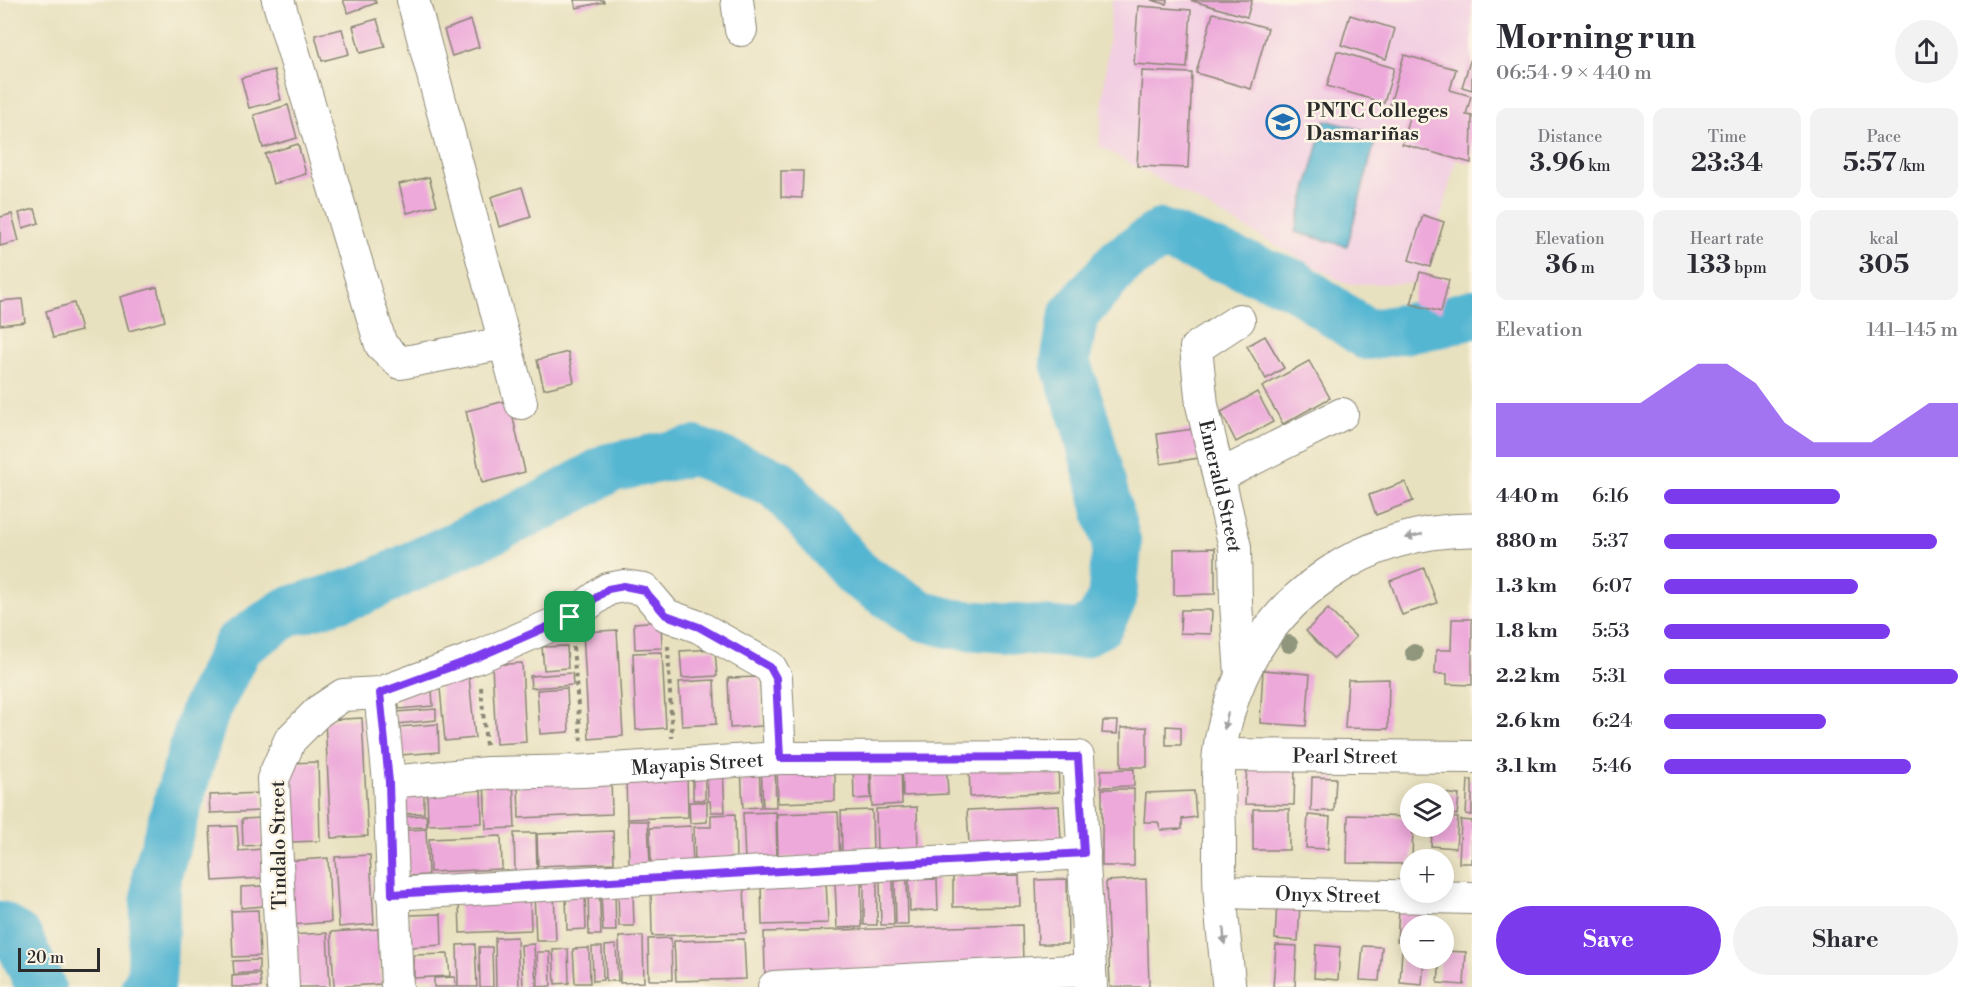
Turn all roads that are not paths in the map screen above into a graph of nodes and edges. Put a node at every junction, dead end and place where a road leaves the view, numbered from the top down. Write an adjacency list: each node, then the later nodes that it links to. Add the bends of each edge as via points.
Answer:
1 (278, 0): 6 (street, via 381,345 400,363)
2 (413, 0): 6 (street)
3 (737, 0): 4 (street)
4 (741, 30)
5 (1239, 320): 9 (street, Emerald Street, via 1196,348 1202,405)
6 (505, 343): 7 (street)
7 (522, 403)
8 (1342, 414): 9 (street)
9 (1219, 476): 11 (street, Emerald Street, via 1235,547)
10 (1472, 530): 11 (street, Emerald Street, one-way to 11, via 1422,534 1394,541 1339,565 1292,602 1255,649)
11 (1241, 675): 13 (street, Emerald Street, one-way to 13, via 1226,715)
12 (380, 693): 15 (street, Tindalo Street, via 570,617 608,589 624,586 644,590 666,615 699,627 770,667 776,678); 16 (street); 22 (street, Tindalo Street, via 343,695 319,711 290,740 273,779)
13 (1219, 755): 14 (street, Pearl Street); 18 (street, Emerald Street)
14 (1472, 757)
15 (780, 758): 16 (street, Mayapis Street); 17 (street, Mayapis Street, via 1078,757)
16 (389, 782): 19 (street)
17 (1084, 853): 19 (street); 21 (street)
18 (1220, 892): 20 (street, Onyx Street); 25 (street, Emerald Street, one-way to 25)
19 (392, 894): 23 (street)
20 (1472, 898)
21 (1091, 978): 24 (street)
22 (283, 987)
23 (396, 987)
24 (774, 987)
25 (1229, 987)

